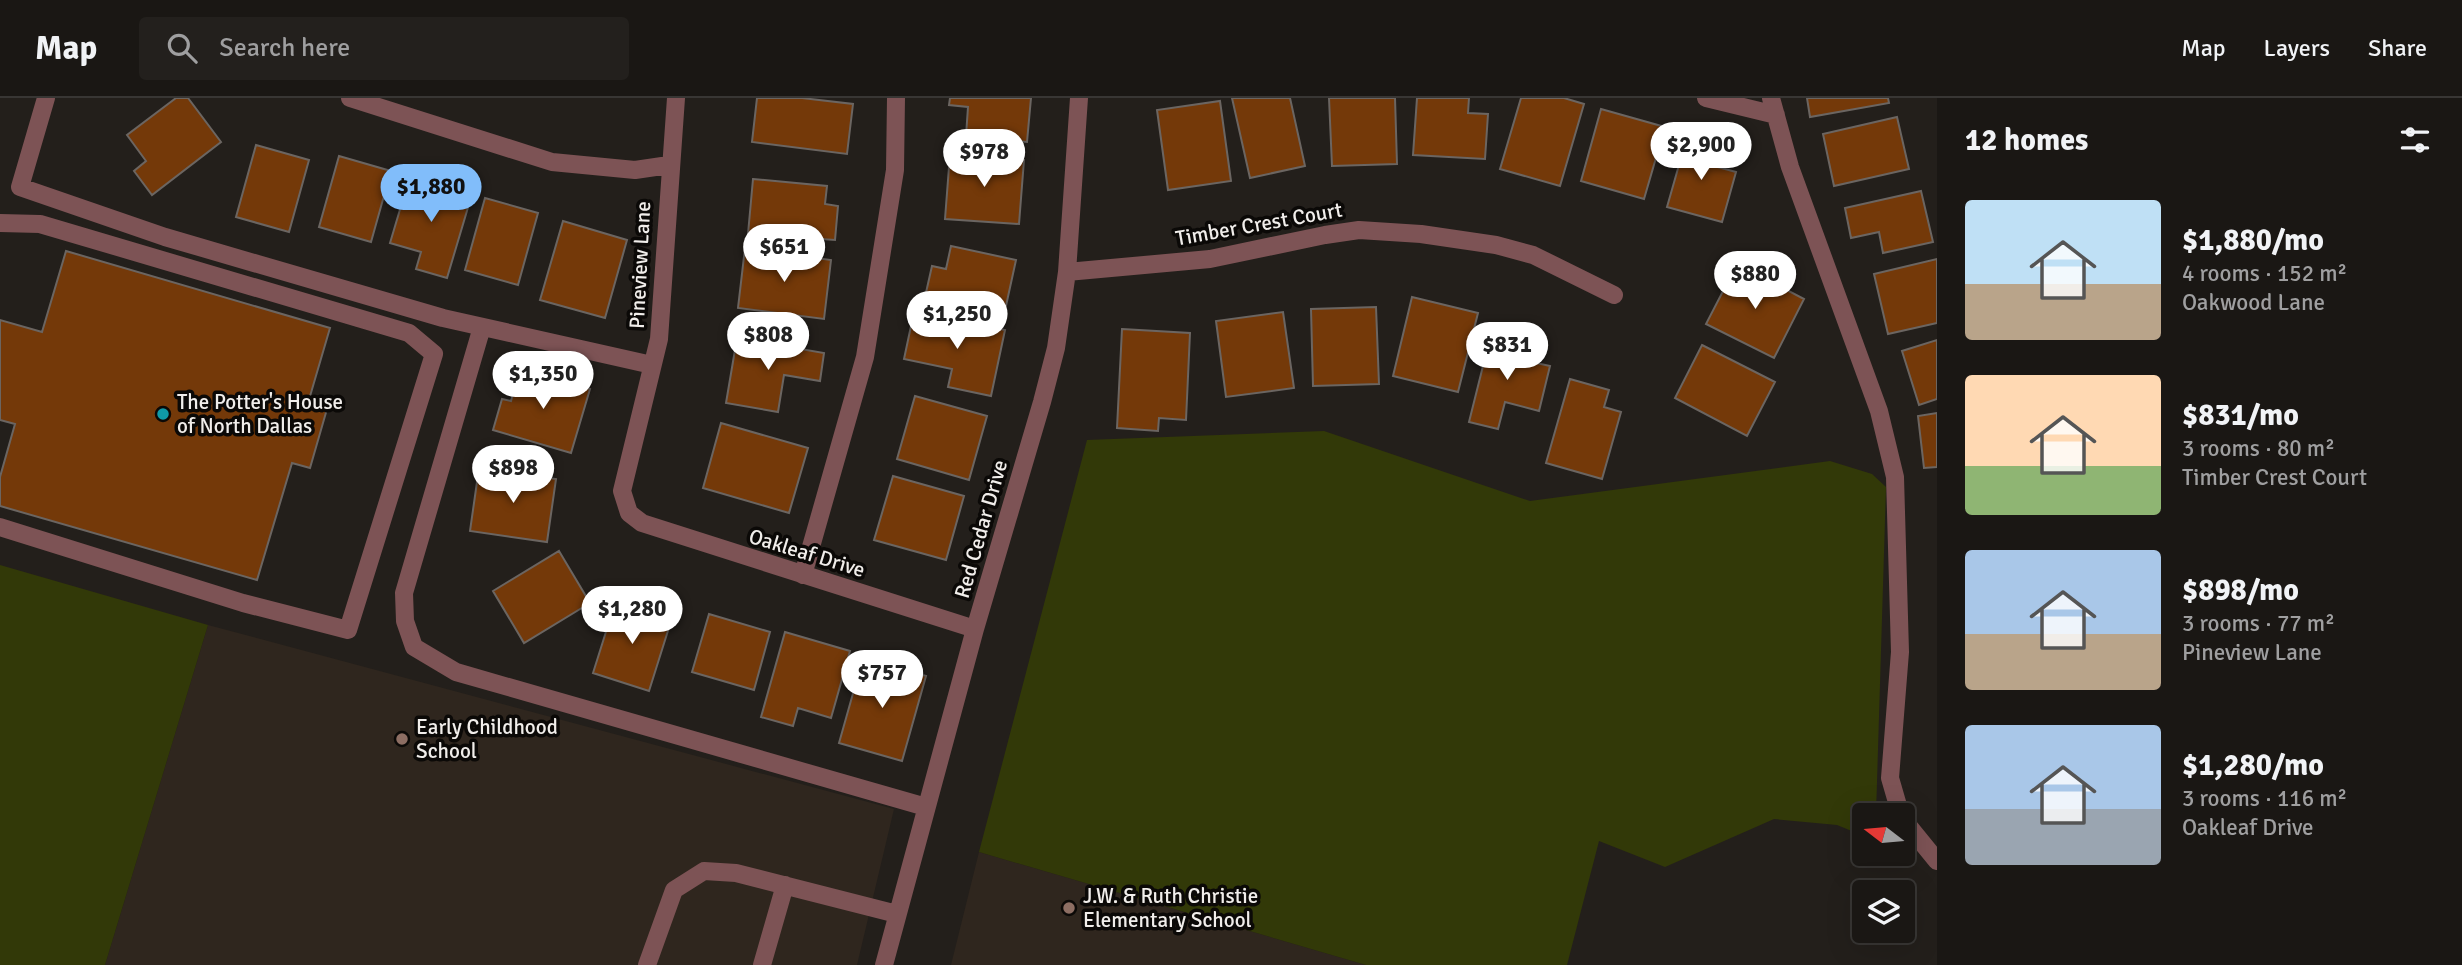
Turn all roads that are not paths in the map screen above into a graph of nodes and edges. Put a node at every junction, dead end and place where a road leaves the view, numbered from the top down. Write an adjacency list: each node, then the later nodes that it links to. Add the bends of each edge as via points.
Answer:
1 (46, 98): 12 (street, via 20,187 165,237)
2 (350, 98): 8 (street, via 552,162 635,170)
3 (676, 98): 8 (street, Pineview Lane)
4 (897, 98): 16 (street, via 895,170 865,357)
5 (1079, 98): 10 (street, Red Cedar Drive)
6 (1706, 98): 7 (street)
7 (1773, 106): 18 (street, via 1790,167 1880,411 1895,477 1900,652 1890,778)
8 (670, 165): 13 (street, Pineview Lane, via 659,339)
9 (0, 223): 15 (street, via 40,224 409,333 434,354 348,630 243,603)
10 (1067, 272): 11 (street, Timber Crest Court, via 1210,259 1359,230 1496,245 1532,255); 17 (street, Red Cedar Drive, via 1056,348)
11 (1614, 295)
12 (482, 327): 13 (street); 19 (street, via 404,593 405,621 414,647 456,672)
13 (652, 365): 14 (street, Pineview Lane, via 622,491)
14 (628, 513): 16 (street, Oakleaf Drive, via 642,523)
15 (0, 527)
16 (803, 575): 17 (street, Oakleaf Drive)
17 (975, 629): 19 (street, Red Cedar Drive)
18 (1898, 803)
19 (926, 807): 23 (street, Red Cedar Drive)
20 (1915, 833): 21 (street)
21 (1937, 861)
22 (785, 885): 23 (street); 24 (street, via 704,871 674,890); 25 (street)
23 (897, 914): 26 (street, Red Cedar Drive)
24 (647, 965)
25 (762, 965)
26 (884, 965)

